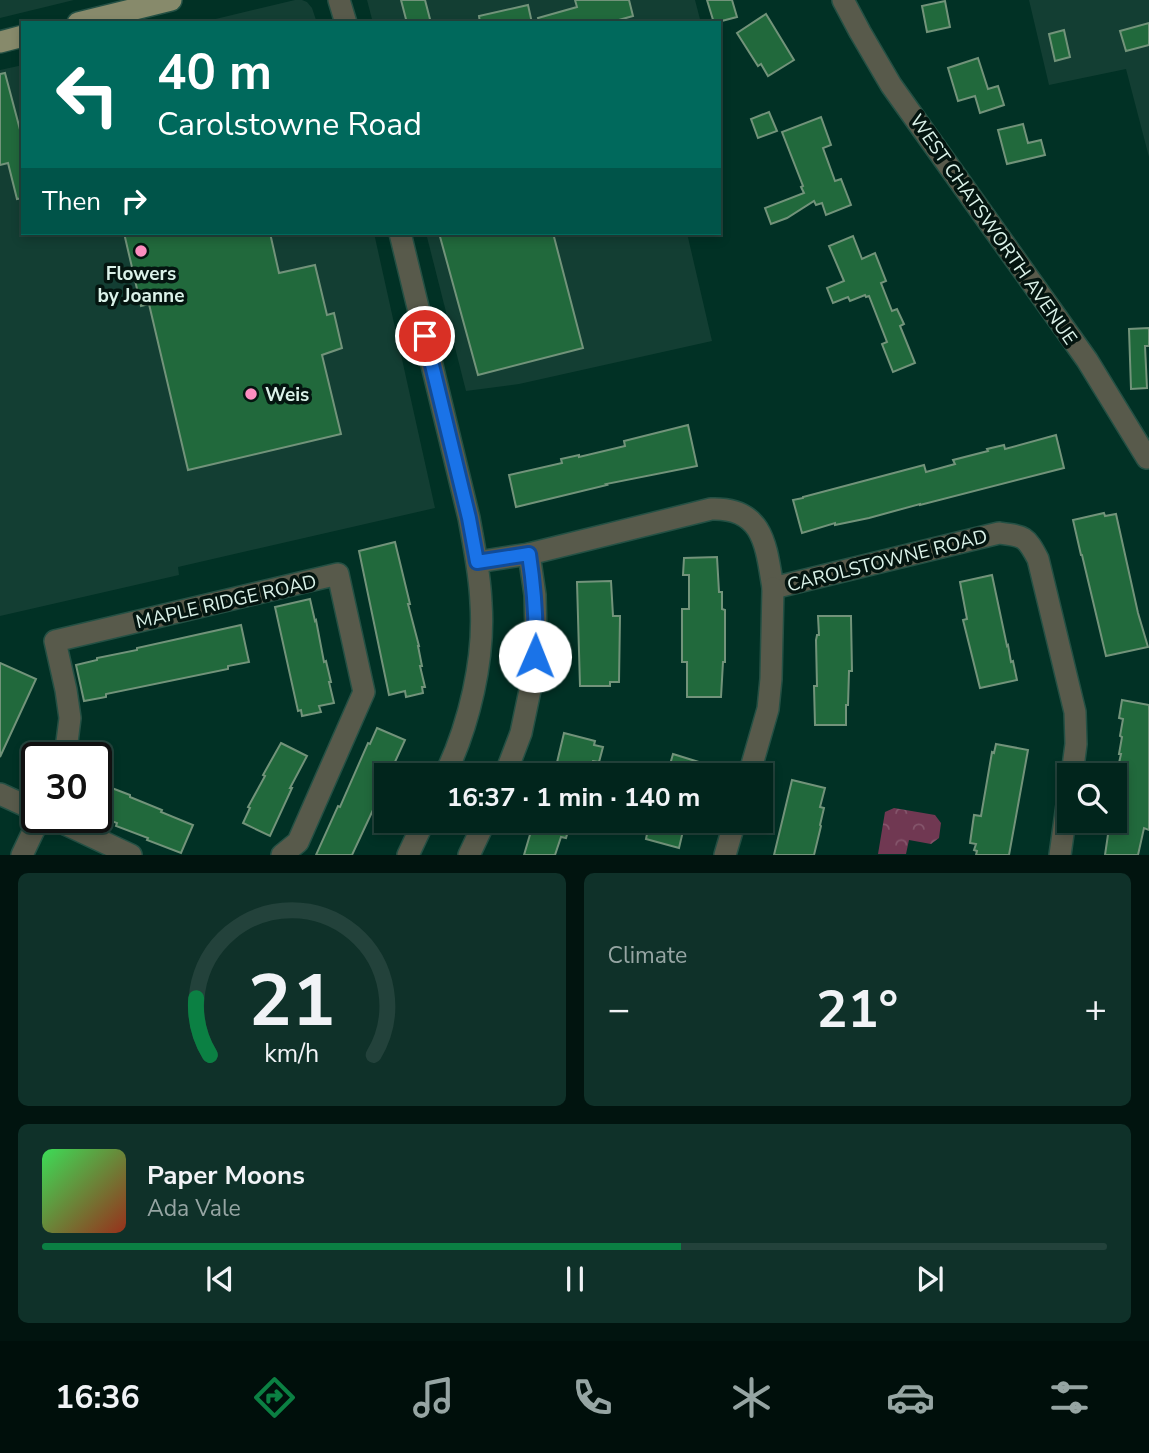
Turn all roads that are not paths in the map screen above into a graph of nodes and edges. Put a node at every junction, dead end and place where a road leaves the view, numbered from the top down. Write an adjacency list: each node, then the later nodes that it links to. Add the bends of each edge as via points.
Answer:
1 (171, 0): 4 (main road)
2 (339, 0): 5 (street)
3 (843, 0): 9 (street, WEST CHATSWORTH AVENUE, via 891,85 1087,360)
4 (86, 21)
5 (345, 21)
6 (21, 37): 7 (main road)
7 (0, 42)
8 (400, 235): 11 (street)
9 (1147, 458)
10 (529, 554): 11 (street, CAROLSTOWNE ROAD); 12 (street, CAROLSTOWNE ROAD, via 710,509 726,509 749,519 758,529); 15 (street, via 535,596 533,676)
11 (477, 562): 14 (street, via 480,642 467,719)
12 (773, 588): 16 (street, via 768,709); 17 (street, CAROLSTOWNE ROAD, via 999,533 1018,535 1029,542 1038,559 1075,712)
13 (67, 742): 28 (street, MAPLE RIDGE ROAD, via 70,719 55,641 338,574 364,692 298,842)
14 (452, 763)
15 (510, 763)
16 (752, 763)
17 (1074, 763)
18 (0, 794): 19 (street)
19 (21, 804)
20 (32, 833): 26 (street)
21 (84, 833): 27 (street)
22 (418, 833): 29 (street)
23 (479, 833): 30 (street)
24 (731, 833): 31 (street)
25 (1063, 833): 32 (street)
26 (22, 855)
27 (131, 855)
28 (282, 855)
29 (408, 855)
30 (469, 855)
31 (725, 855)
32 (1060, 855)

